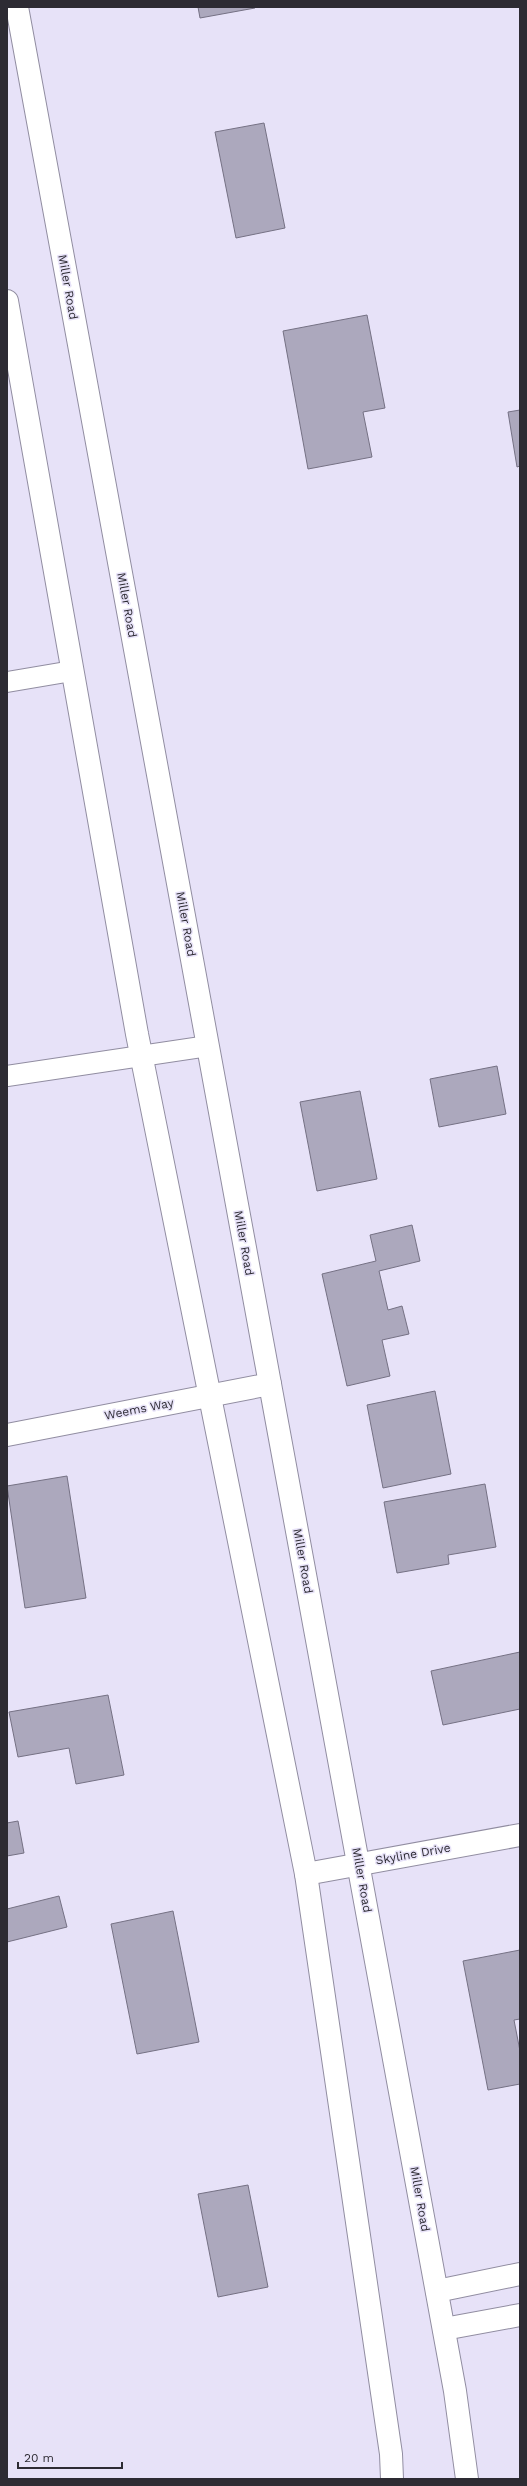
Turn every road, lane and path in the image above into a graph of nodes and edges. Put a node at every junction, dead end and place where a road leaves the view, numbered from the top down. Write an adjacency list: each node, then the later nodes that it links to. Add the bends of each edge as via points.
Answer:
1 (17, 7): 5 (main road, Miller Road)
2 (7, 302): 3 (main road)
3 (72, 671): 4 (lane); 6 (main road)
4 (7, 682)
5 (208, 1046): 6 (lane); 8 (main road, Miller Road)
6 (141, 1056): 7 (lane); 9 (main road)
7 (7, 1076)
8 (270, 1384): 9 (main road, Weems Way); 12 (main road, Miller Road)
9 (209, 1395): 10 (main road, Weems Way); 13 (main road)
10 (7, 1435)
11 (520, 1835): 12 (main road, Skyline Drive)
12 (359, 1864): 13 (main road, Skyline Drive); 15 (main road, Miller Road)
13 (306, 1874): 18 (main road, via 390,2446)
14 (520, 2274): 15 (main road)
15 (437, 2291): 17 (main road, Miller Road)
16 (520, 2315): 17 (main road)
17 (444, 2329): 19 (main road, Miller Road)
18 (392, 2479)
19 (467, 2479)

